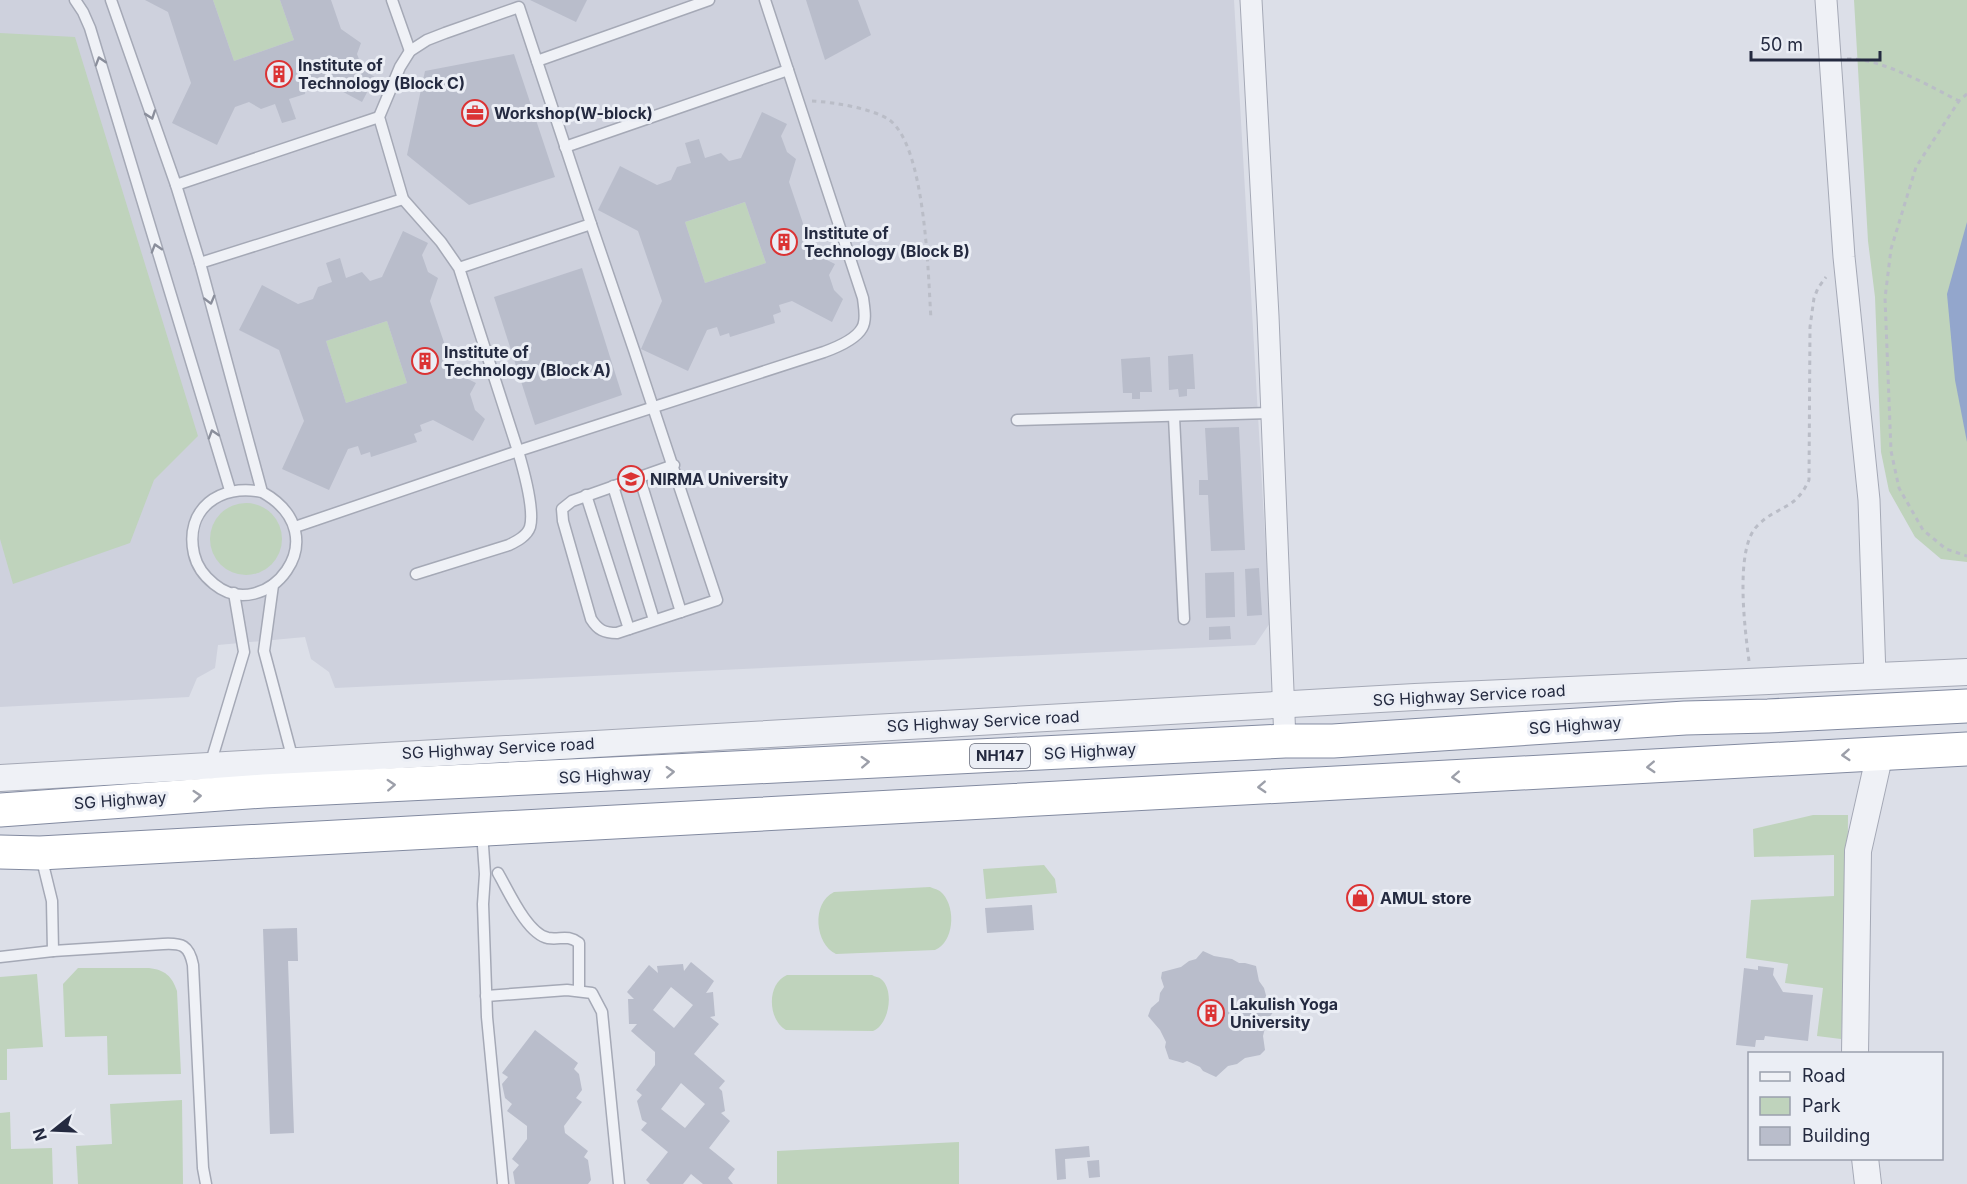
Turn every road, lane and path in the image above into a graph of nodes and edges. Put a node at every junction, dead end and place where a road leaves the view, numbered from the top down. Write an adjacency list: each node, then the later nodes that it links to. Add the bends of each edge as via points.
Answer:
1 (75, 0): 33 (lane, one-way to 1, via 90,28)
2 (111, 0): 18 (lane, one-way to 18)
3 (392, 0): 9 (lane)
4 (709, 0): 11 (lane)
5 (765, 0): 12 (lane)
6 (1251, 0): 26 (street)
7 (1826, 0): 10 (street)
8 (518, 4): 9 (lane, via 427,40); 11 (lane)
9 (410, 51): 16 (lane)
10 (1830, 60): 15 (path, via 1859,59 1907,75); 46 (street, via 1844,257 1869,500)
11 (537, 61): 17 (lane)
12 (788, 70): 14 (lane); 17 (lane)
13 (1967, 94): 15 (path)
14 (798, 100): 24 (path, via 840,103 889,120 898,129 913,166 924,217); 25 (lane, via 863,298 862,328 824,352)
15 (1959, 101): 37 (path, via 1916,167 1891,249 1885,298 1891,451 1899,488 1923,530 1946,549)
16 (380, 117): 18 (lane); 19 (lane)
17 (565, 147): 20 (lane)
18 (176, 185): 21 (lane)
19 (403, 199): 21 (lane); 22 (lane)
20 (591, 224): 22 (lane); 25 (lane)
21 (200, 263): 34 (lane, one-way to 34)
22 (459, 268): 29 (lane)
23 (1826, 277): 47 (path, via 1814,298 1810,327 1809,480 1792,504 1758,525 1748,540 1744,557 1745,629)
24 (931, 319)
25 (654, 406): 29 (lane); 30 (lane)
26 (1270, 413): 27 (lane); 48 (street)
27 (1174, 417): 28 (lane); 42 (lane)
28 (1017, 420)
29 (518, 451): 36 (lane); 38 (lane, via 531,513 530,528 521,539)
30 (674, 465): 31 (lane); 41 (lane, via 717,600)
31 (639, 476): 32 (lane); 41 (lane)
32 (613, 486): 35 (lane); 43 (lane)
33 (230, 490): 34 (lane); 40 (lane, via 201,510 192,543 204,576 217,587)
34 (262, 492): 36 (lane, via 277,500)
35 (586, 495): 44 (lane); 44 (lane, via 566,504 561,515 591,619 597,629 606,633)
36 (295, 527): 39 (lane, via 297,544 293,560)
37 (1967, 556)
38 (416, 574)
39 (273, 585): 40 (lane, via 247,594); 53 (lane, via 264,651)
40 (234, 593): 54 (lane, via 244,652)
41 (681, 612): 43 (lane)
42 (1184, 619)
43 (654, 620): 44 (lane)
44 (629, 629)
45 (1967, 672): 46 (street, SG Highway Service road)
46 (1875, 676): 47 (street, SG Highway Service road)
47 (1751, 681): 48 (street, SG Highway Service road)
48 (1284, 705): 50 (street); 53 (street, SG Highway Service road)
49 (1967, 706): 50 (highway, SG Highway / NH147)
50 (1285, 741): 56 (highway, SG Highway / NH147, one-way to 50, via 264,791)
51 (1967, 749): 52 (highway)
52 (1880, 753): 57 (highway, one-way to 57); 65 (street, via 1858,851)
53 (293, 760): 54 (street, SG Highway Service road)
54 (210, 765): 55 (street, SG Highway Service road)
55 (0, 778)
56 (0, 810)
57 (482, 829): 59 (highway); 64 (lane)
58 (0, 852): 59 (highway)
59 (40, 853): 61 (lane, via 52,901)
60 (498, 873): 63 (lane, via 537,933 546,938 571,938 579,943)
61 (53, 951): 62 (lane); 67 (lane, via 176,944 186,947 193,965)
62 (0, 957)
63 (579, 991): 64 (lane); 69 (lane, via 592,993 602,1012)
64 (486, 996): 68 (lane)
65 (1855, 1052)
66 (1865, 1160): 70 (street)
67 (206, 1184)
68 (503, 1184)
69 (619, 1184)
70 (1868, 1184)

